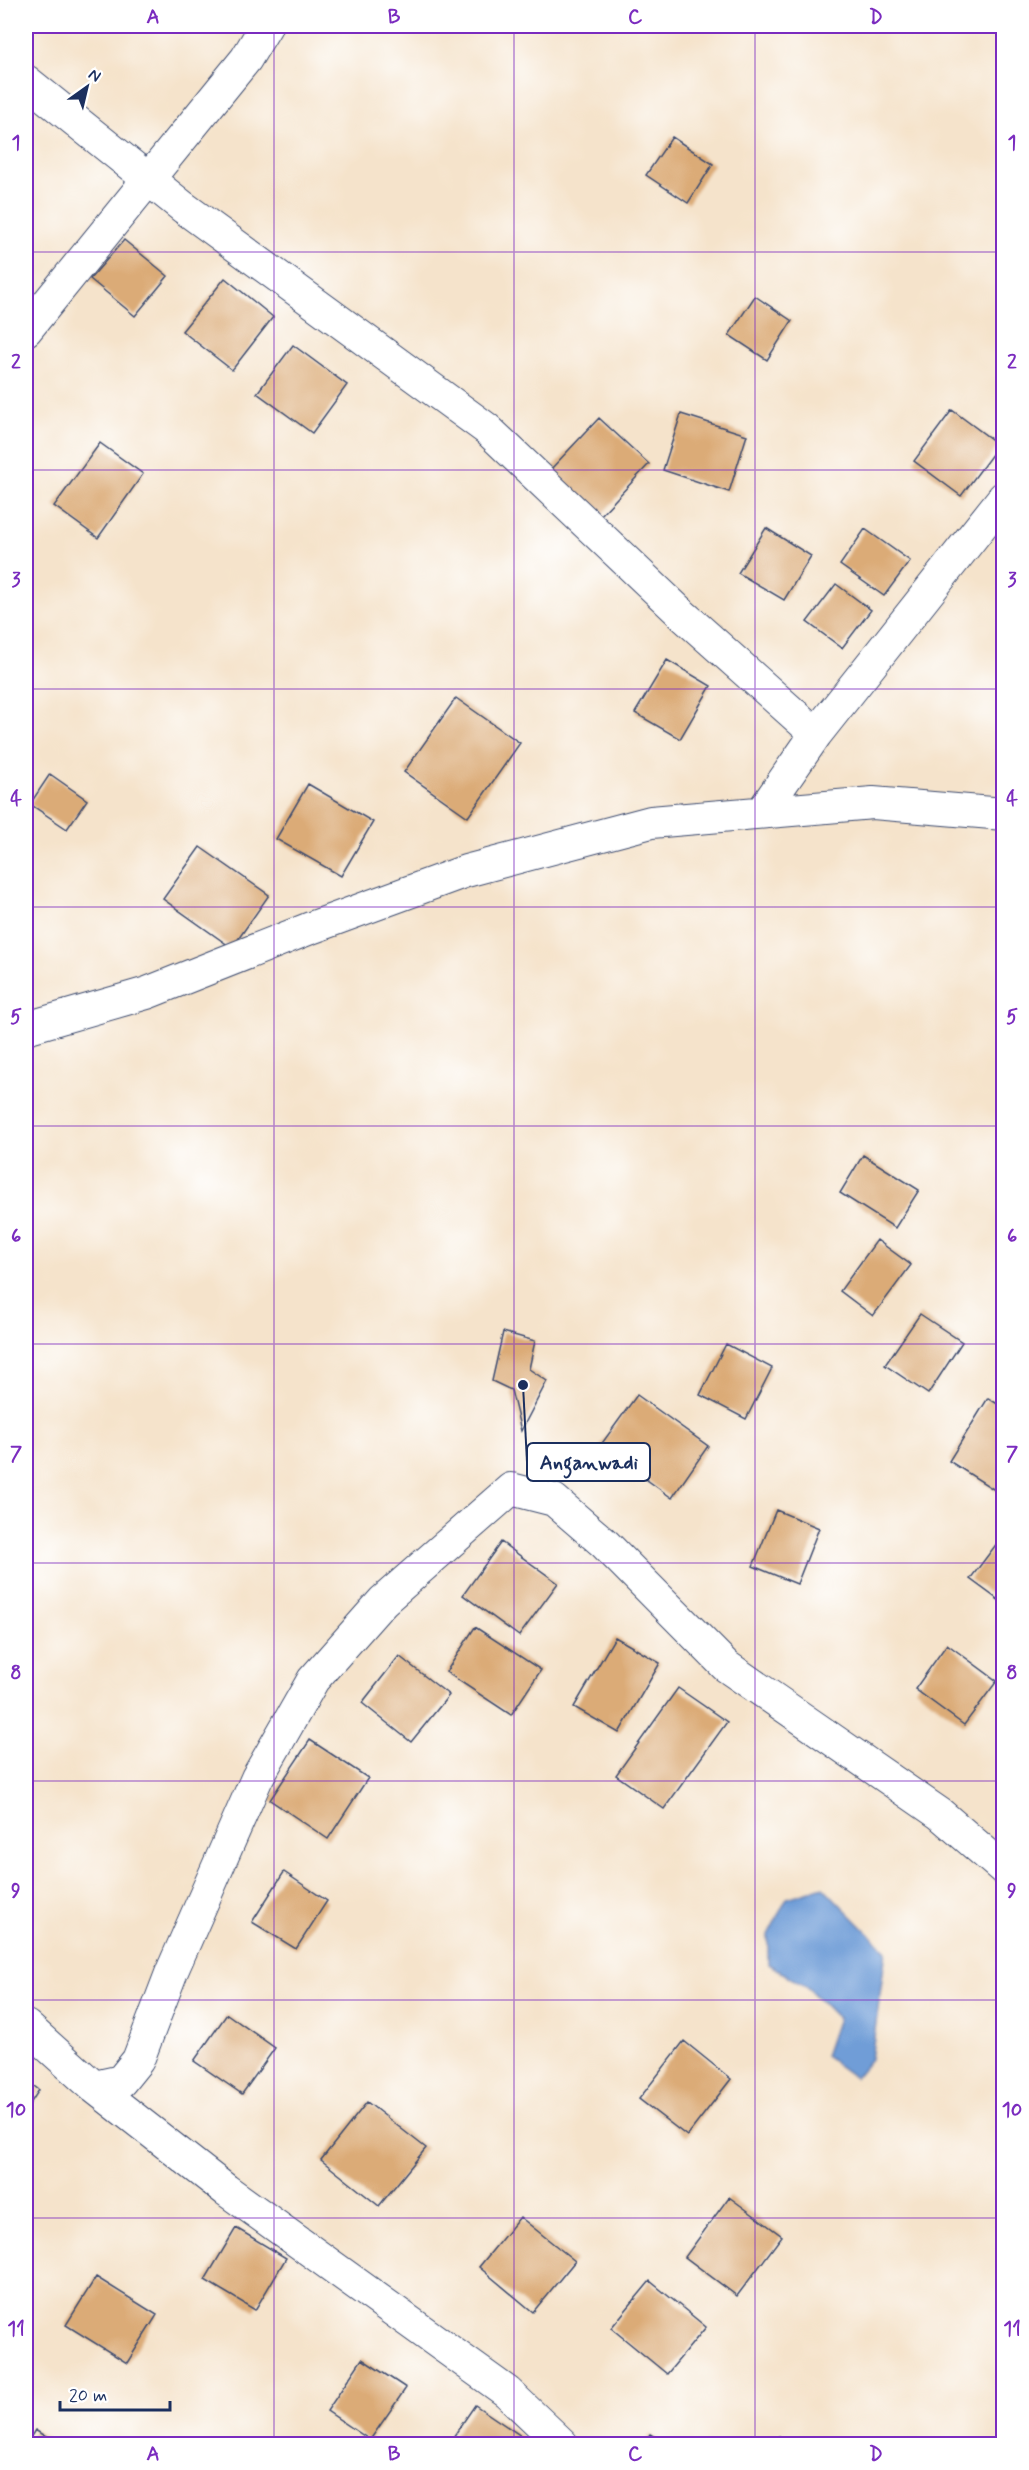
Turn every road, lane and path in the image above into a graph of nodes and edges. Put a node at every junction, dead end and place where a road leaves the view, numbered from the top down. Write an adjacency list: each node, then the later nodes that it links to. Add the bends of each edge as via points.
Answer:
1 (266, 26): 3 (street, via 246,59)
2 (26, 81): 3 (street)
3 (147, 178): 4 (street); 6 (street, via 487,429 685,617)
4 (26, 330)
5 (1004, 497): 6 (street)
6 (816, 734): 7 (street)
7 (762, 812): 8 (street, via 873,803); 9 (street, via 651,822 466,872 147,993)
8 (1004, 814)
9 (26, 1028)
10 (1004, 1869): 12 (street, via 940,1814 726,1666 605,1544 554,1500 512,1489 383,1602 313,1680 258,1778 172,1971 138,2060 121,2081)
11 (26, 2026): 12 (street)
12 (94, 2087): 13 (street, via 226,2190 507,2392)
13 (562, 2445)

